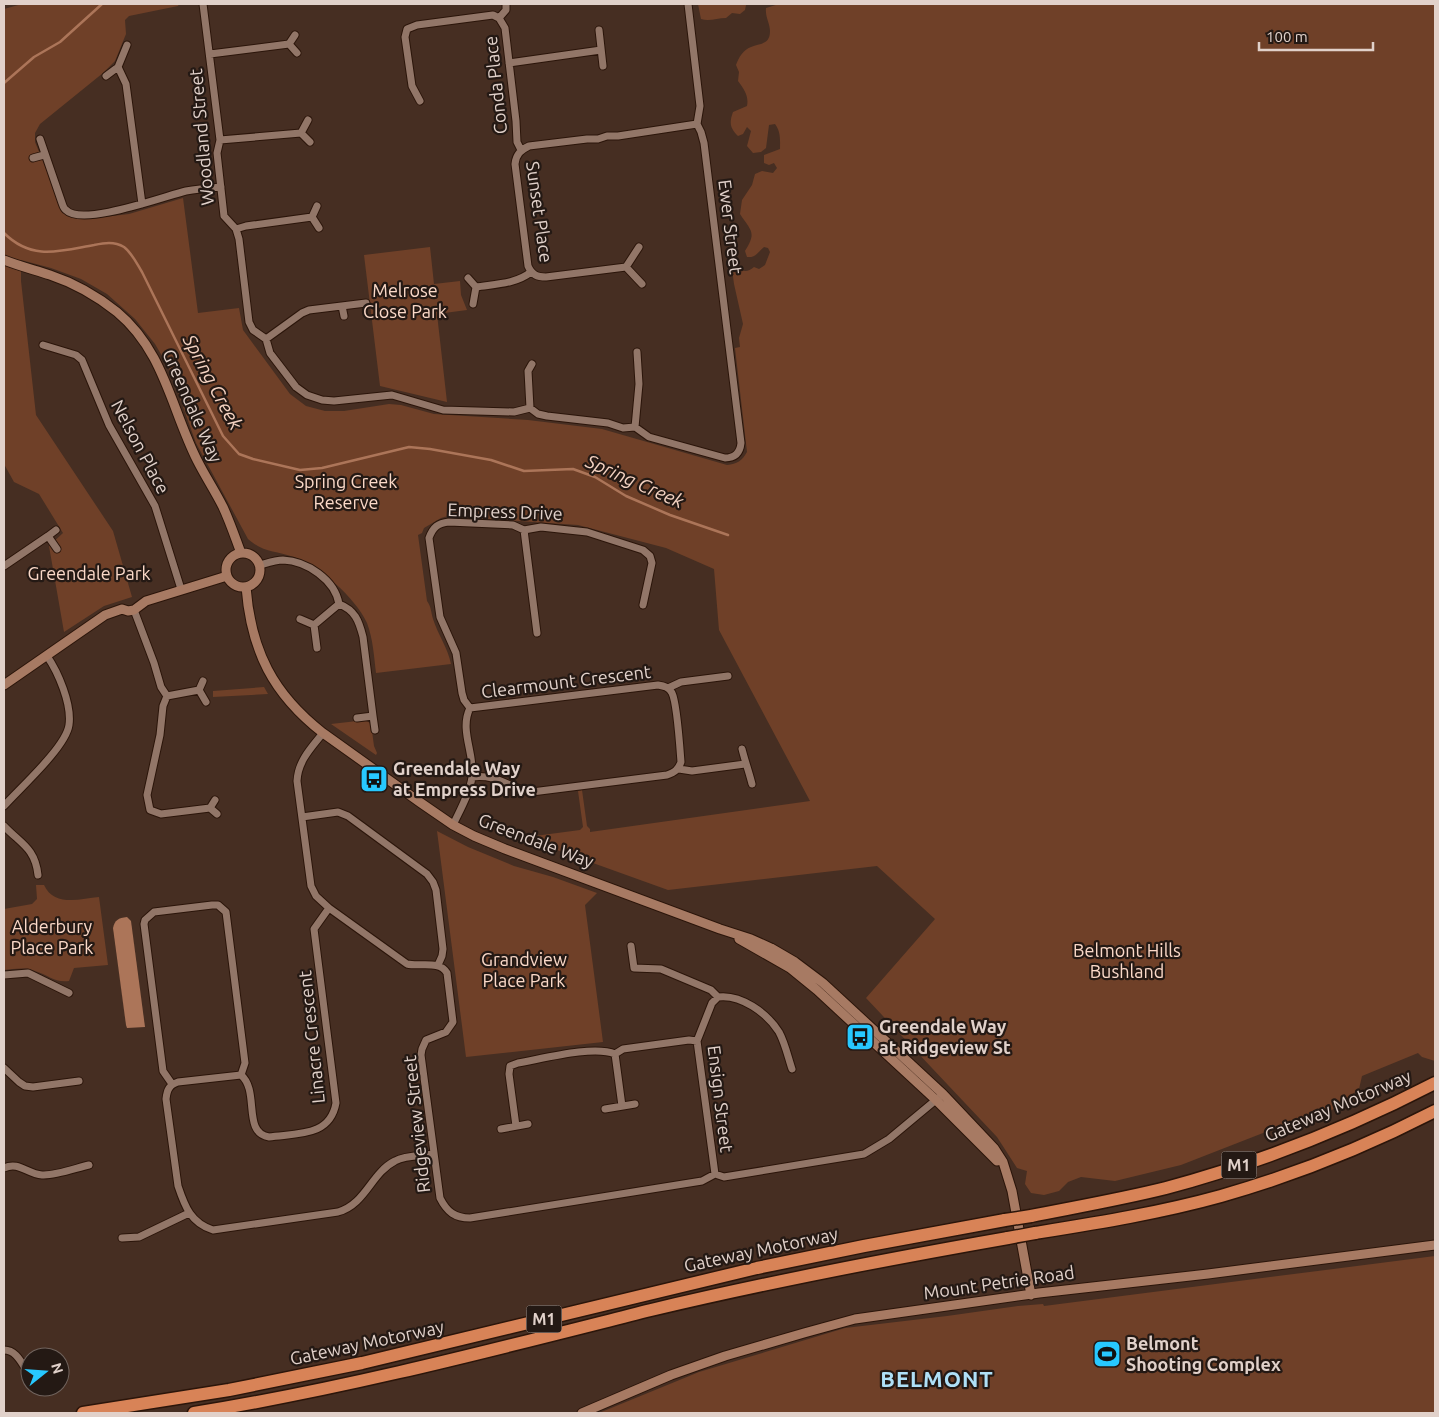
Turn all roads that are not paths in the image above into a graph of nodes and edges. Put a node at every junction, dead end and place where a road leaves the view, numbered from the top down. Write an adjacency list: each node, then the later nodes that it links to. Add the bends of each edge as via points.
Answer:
1 (203, 4): 11 (street, Woodland Street)
2 (506, 4): 4 (street, Conda Place, via 506,10)
3 (688, 4): 18 (street, Ewer Street, via 700,106)
4 (499, 18): 12 (street, Conda Place, via 504,23); 16 (street, Conda Place, via 487,15 407,29 405,37 412,86)
5 (599, 30): 9 (street)
6 (295, 35): 7 (street)
7 (289, 44): 10 (street); 11 (street)
8 (127, 45): 14 (street)
9 (601, 50): 12 (street); 13 (street)
10 (297, 53)
11 (210, 54): 21 (street, Woodland Street)
12 (509, 63): 23 (street, Conda Place, via 515,130)
13 (603, 66)
14 (118, 67): 15 (street); 27 (street, via 126,84)
15 (106, 76)
16 (420, 101)
17 (308, 120): 19 (street)
18 (697, 124): 23 (street, Sunset Place, via 598,139 538,144); 48 (street, Ewer Street, via 704,142 740,449 736,455 724,458 649,437)
19 (300, 133): 21 (street); 22 (street)
20 (40, 140): 24 (street)
21 (220, 140): 26 (street, Woodland Street, via 216,153)
22 (310, 142)
23 (521, 150): 35 (street, Sunset Place, via 515,164)
24 (44, 154): 25 (street); 27 (street, via 62,204 72,214 120,211)
25 (33, 158)
26 (221, 187): 27 (street, via 188,191); 31 (street, Woodland Street, via 224,216)
27 (142, 204)
28 (317, 206): 29 (street)
29 (312, 217): 30 (street); 31 (street)
30 (320, 228)
31 (236, 229): 43 (street, Woodland Street, via 249,322 253,330)
32 (639, 247): 34 (street)
33 (4, 260): 53 (street, Greendale Way, via 81,288 117,312 133,328 154,356 196,460 222,505)
34 (626, 267): 35 (street, Sunset Place, via 546,277 538,277); 37 (street)
35 (531, 272): 38 (street, via 516,281)
36 (468, 278): 38 (street)
37 (642, 284)
38 (476, 287): 40 (street)
39 (366, 303): 41 (street)
40 (473, 304)
41 (342, 306): 42 (street); 43 (street, via 302,313)
42 (344, 316)
43 (266, 339): 47 (street, Woodland Street, via 270,353 296,387 322,400 392,395 443,410 514,412)
44 (43, 345): 58 (street, Nelson Place, via 76,355 82,360 109,425 155,506)
45 (637, 352): 48 (street, via 639,384)
46 (532, 364): 47 (street, via 528,371)
47 (530, 408): 48 (street, via 546,416)
48 (635, 428)
49 (56, 530): 51 (street)
50 (524, 530): 60 (street, Empress Drive, via 541,527 587,532 648,552 652,563); 64 (street); 74 (street, Empress Drive, via 513,525 449,522 432,530 429,538 440,617 456,653 462,693)
51 (48, 536): 52 (street); 55 (street)
52 (57, 549)
53 (241, 553): 54 (street, via 255,556); 56 (street, via 228,561)
54 (260, 565): 57 (street, via 260,577); 59 (street, via 281,560 314,571 330,583)
55 (4, 566)
56 (227, 576): 57 (street, via 235,585); 58 (street)
57 (246, 587): 78 (street, Greendale Way, via 251,628 265,666 285,697)
58 (181, 590): 61 (street, via 146,601)
59 (339, 604): 63 (street); 75 (street, via 349,608 360,625)
60 (644, 605)
61 (134, 610): 66 (street, via 122,609 105,615); 72 (street)
62 (300, 619): 63 (street)
63 (314, 625): 65 (street)
64 (538, 633)
65 (317, 648)
66 (47, 656): 69 (street); 85 (street, via 57,671 69,726 59,747)
67 (728, 676): 70 (street, via 681,682)
68 (203, 681): 71 (street)
69 (4, 685)
70 (668, 688): 74 (street, Clearmount Crescent, via 658,685); 81 (street, Clearmount Crescent, via 676,717 681,756)
71 (199, 690): 72 (street); 73 (street)
72 (167, 696): 86 (street, via 162,706 160,735 147,796 150,810 161,814)
73 (206, 702)
74 (470, 708): 82 (street, Empress Drive, via 466,721)
75 (373, 716): 76 (street); 77 (street)
76 (357, 718)
77 (375, 730)
78 (323, 733): 88 (street, via 300,763 297,781); 89 (street, Greendale Way)
79 (742, 749): 80 (street)
80 (745, 764): 81 (street, via 692,772); 83 (street)
81 (679, 769): 82 (street, via 667,775 532,792 519,790 490,776)
82 (472, 776): 89 (street, Empress Drive)
83 (752, 784)
84 (215, 800): 86 (street)
85 (4, 806)
86 (210, 808): 87 (street)
87 (217, 814)
88 (302, 817): 92 (street, via 311,886); 94 (street, via 338,812 348,816 427,874 436,890 443,949)
89 (453, 825): 106 (street, Greendale Way, via 505,849 720,929 775,959 808,982)
90 (4, 826): 91 (street, via 30,851 37,862)
91 (38, 875)
92 (329, 908): 94 (street, via 408,964); 102 (street, Linacre Crescent, via 314,929 336,1103 331,1118 315,1131 262,1136 254,1124 249,1085)
93 (631, 946): 97 (street, via 634,968 660,969 711,990)
94 (438, 965): 114 (street, Ridgeview Street, via 447,973 453,1022 446,1032 426,1040 422,1050)
95 (4, 975): 96 (street, via 28,973)
96 (69, 993)
97 (718, 997): 98 (street, Ensign Street, via 712,1003); 101 (street, via 731,997 760,1011 779,1033)
98 (697, 1041): 99 (street, via 623,1048); 117 (street, Ensign Street)
99 (615, 1054): 108 (street); 112 (street, via 589,1052 510,1066)
100 (4, 1068): 103 (street, via 25,1086)
101 (792, 1069)
102 (241, 1075): 105 (street); 105 (street, via 245,1063 226,912 218,905 154,912 144,924 163,1071)
103 (79, 1081)
104 (1435, 1083): 124 (highway, Gateway Motorway / M1, bridge, via 1285,1149 1143,1193 748,1270 362,1363 229,1390)
105 (172, 1084): 118 (street, via 166,1099 178,1186)
106 (940, 1097): 117 (street, Ridgeview Street, via 889,1139 864,1154 724,1176); 121 (street, Greendale Way, via 1008,1175)
107 (635, 1104): 108 (street)
108 (622, 1106): 109 (street)
109 (605, 1109)
110 (1435, 1111): 125 (highway, Gateway Motorway / M1, bridge, via 1309,1168 1165,1210 768,1284 402,1372)
111 (528, 1124): 112 (street)
112 (516, 1126): 113 (street)
113 (501, 1129)
114 (434, 1154): 117 (street, Ridgeview Street, via 440,1198 444,1207 461,1218 702,1181); 118 (street, via 400,1159 387,1166 358,1201 338,1212 213,1230 203,1226)
115 (89, 1165): 116 (street, via 42,1175 19,1166)
116 (4, 1168)
117 (715, 1174)
118 (189, 1213): 119 (street, via 139,1237)
119 (122, 1238)
120 (1435, 1245): 121 (street, Mount Petrie Road)
121 (1031, 1294): 126 (street, Mount Petrie Road, via 855,1319 725,1356)
122 (4, 1350): 123 (street, via 10,1350)
123 (20, 1360)
124 (83, 1413)
125 (194, 1413)
126 (582, 1413)

